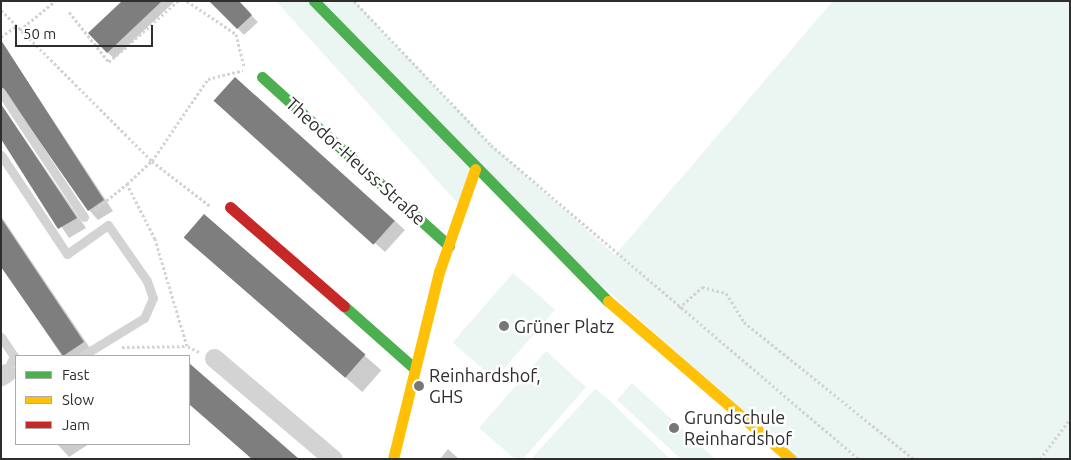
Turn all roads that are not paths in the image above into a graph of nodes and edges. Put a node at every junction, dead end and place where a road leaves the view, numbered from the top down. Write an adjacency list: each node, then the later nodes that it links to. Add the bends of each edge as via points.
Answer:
1 (314, 1): 5 (street)
2 (262, 76): 8 (street, Theodor-Heuss-Straße)
3 (1, 92): 7 (lane)
4 (1, 155): 10 (lane, via 67,254 108,225 147,281 153,298 144,318 102,347)
5 (475, 169): 8 (street); 16 (street, via 592,286)
6 (232, 209): 12 (street)
7 (84, 217)
8 (449, 246): 12 (street)
9 (1, 337): 13 (lane, via 14,356)
10 (84, 355)
11 (214, 358): 14 (street)
12 (414, 368): 15 (street)
13 (8, 374)
14 (333, 459)
15 (393, 459)
16 (792, 459)

